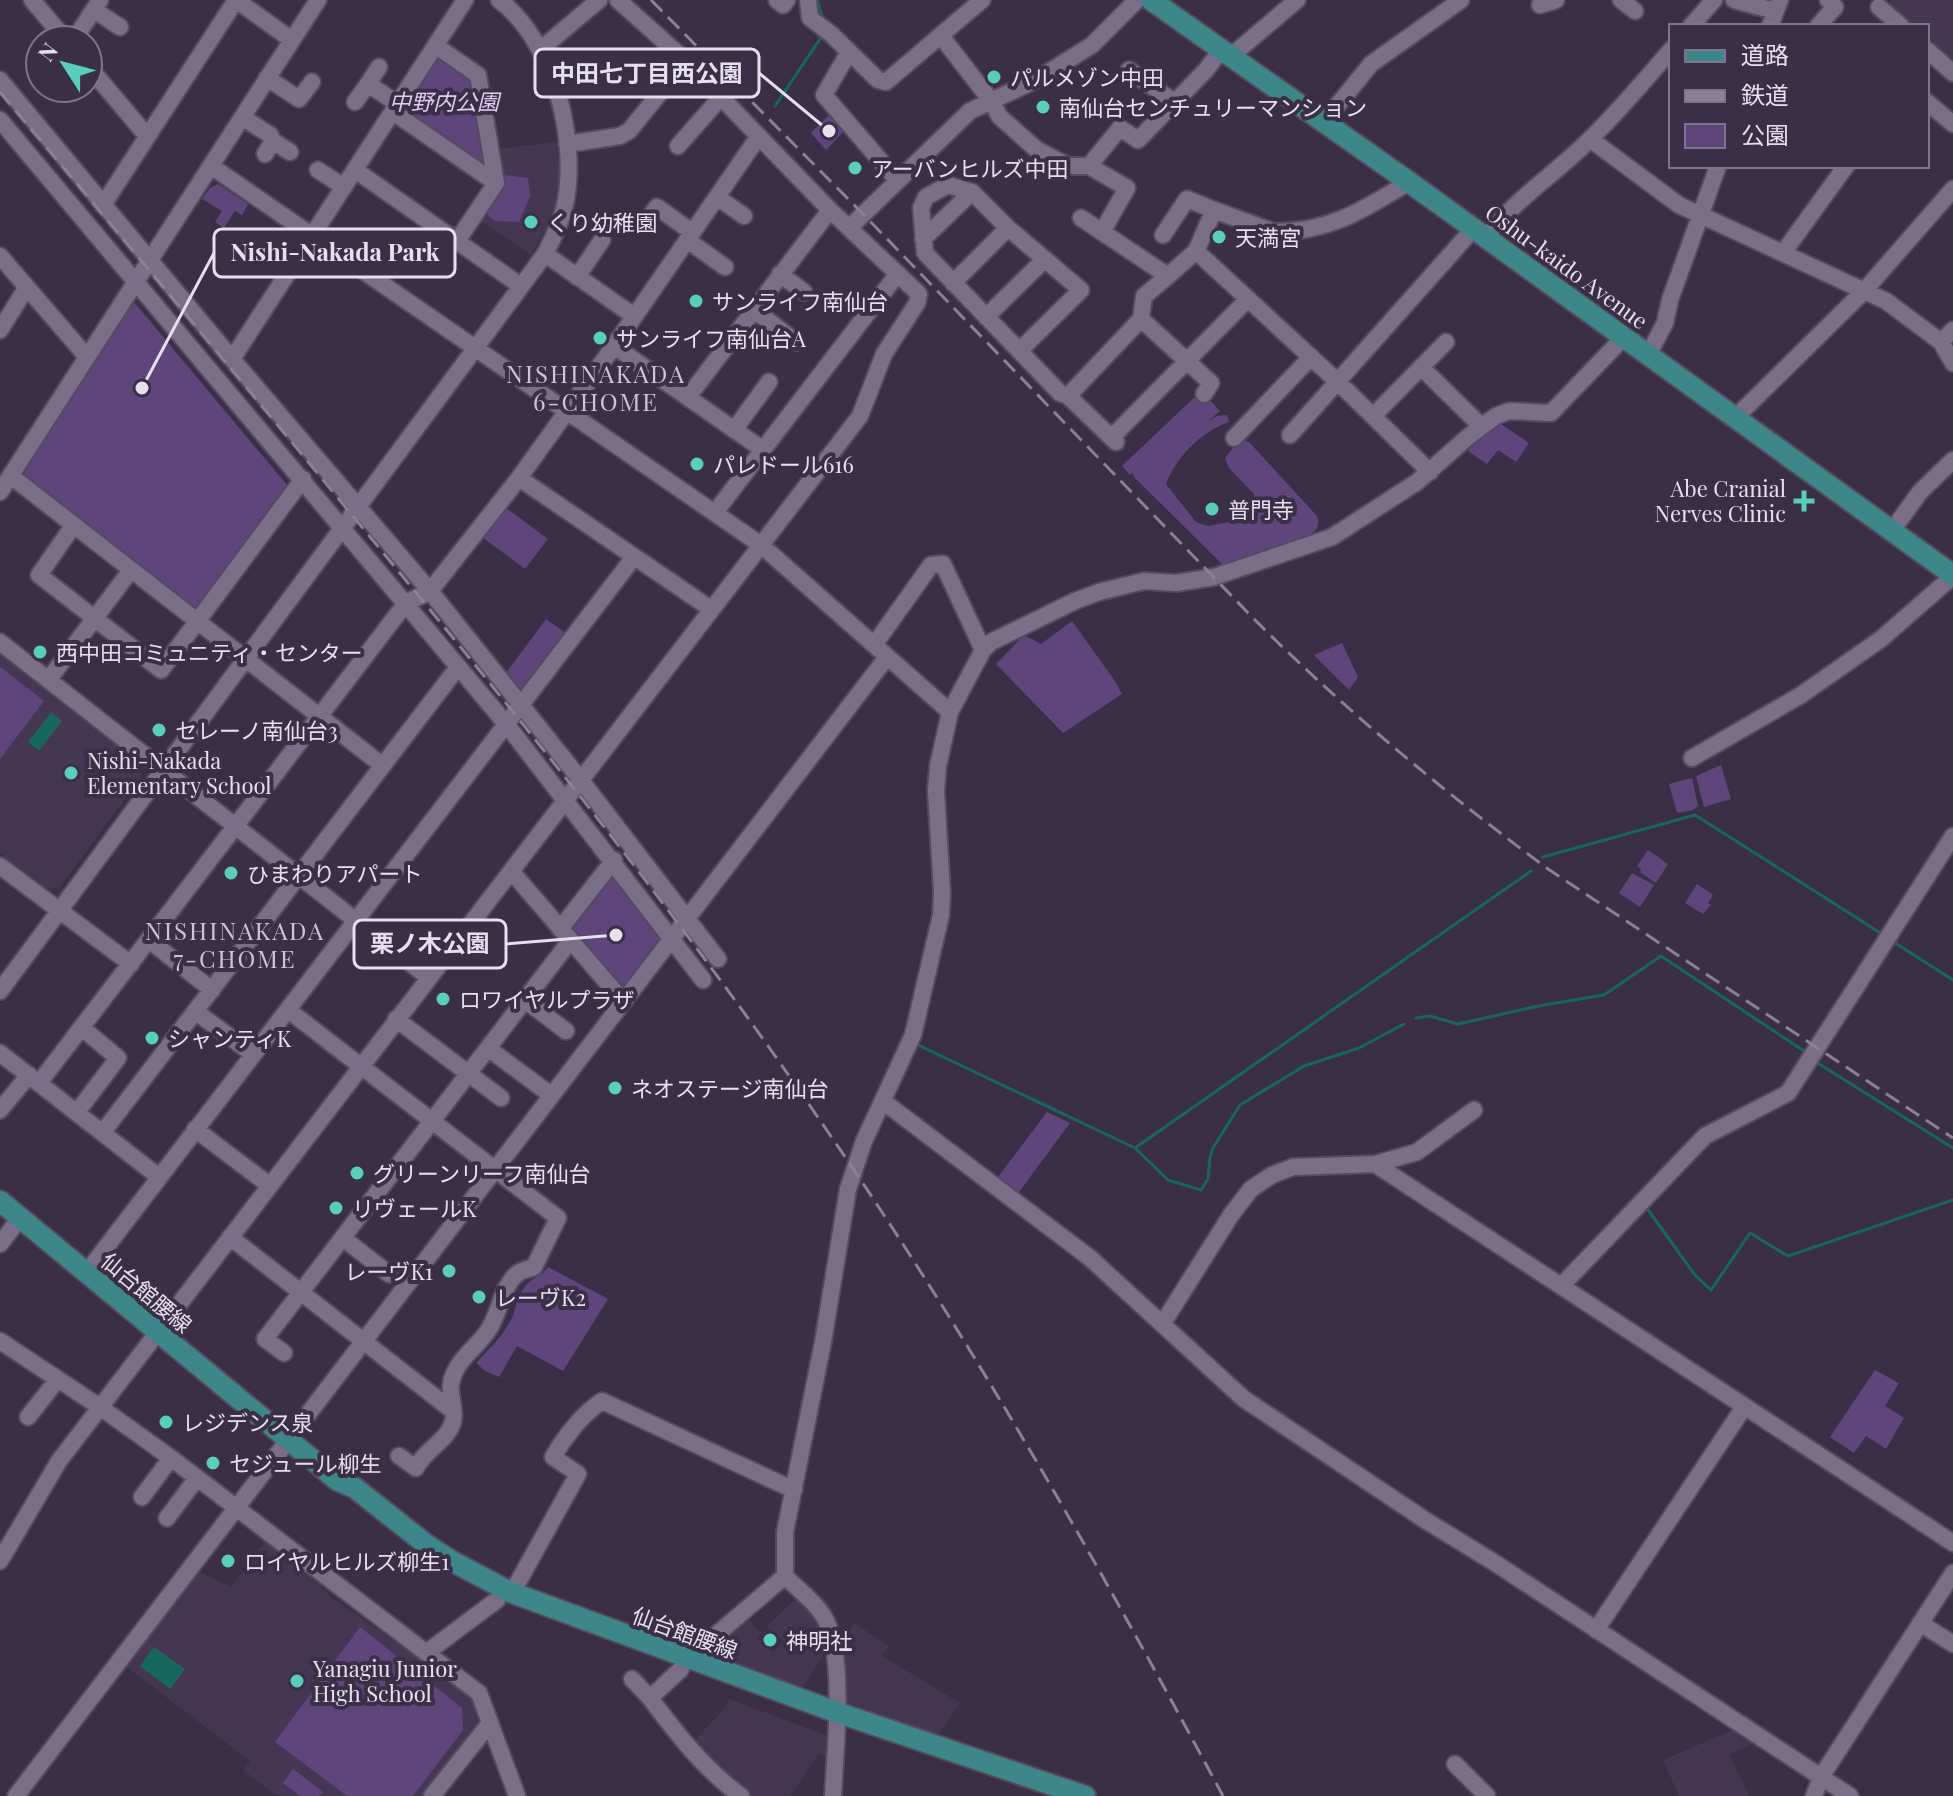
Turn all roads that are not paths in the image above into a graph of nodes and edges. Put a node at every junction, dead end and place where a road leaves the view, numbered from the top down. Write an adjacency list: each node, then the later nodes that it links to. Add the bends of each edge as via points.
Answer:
1 (32, 0): 24 (street)
2 (236, 0): 31 (street); 57 (street)
3 (318, 0): 31 (street)
4 (465, 0): 32 (street)
5 (499, 0): 33 (street, via 528,27)
6 (599, 0): 33 (street)
7 (618, 0): 38 (street)
8 (777, 0): 9 (street, via 783,5)
9 (787, 0)
10 (808, 0): 34 (street, via 810,18)
11 (982, 0): 30 (street)
12 (1137, 0): 49 (street, via 1092,45)
13 (1151, 0): 37 (main road, Oshu-kaido Avenue)
14 (1297, 0): 37 (street)
15 (1461, 0): 55 (street, via 1371,64)
16 (1621, 0): 22 (street)
17 (1714, 0): 26 (street)
18 (1734, 0): 23 (street)
19 (1828, 0): 27 (street, via 1835,7)
20 (97, 5): 25 (street); 29 (street)
21 (1879, 7): 28 (street)
22 (1635, 11)
23 (1775, 12)
24 (52, 24)
25 (85, 24)
26 (1693, 24)
27 (1820, 24)
28 (1899, 24)
29 (120, 27)
30 (941, 36): 34 (street, via 886,82); 49 (street)
31 (292, 40): 42 (street)
32 (436, 46): 52 (street); 71 (street, via 478,75)
33 (541, 49): 60 (street, via 552,73)
34 (849, 52): 69 (street, via 824,95)
35 (1669, 52): 59 (street)
36 (1929, 52): 41 (street)
37 (1225, 54): 50 (street); 55 (main road, Oshu-kaido Avenue)
38 (686, 61): 47 (street); 60 (street, via 629,131)
39 (379, 67): 45 (street)
40 (1129, 70): 50 (street)
41 (1953, 73)
42 (267, 78): 44 (street, via 299,99); 53 (street)
43 (0, 80): 76 (street)
44 (312, 82)
45 (368, 84): 48 (street); 52 (street)
46 (104, 85): 57 (street)
47 (721, 97): 58 (street); 61 (street)
48 (355, 102)
49 (992, 102): 64 (street, via 999,116 1036,149 1068,166); 69 (street, via 970,111)
50 (1174, 102): 64 (street, via 1138,140 1120,128)
51 (1929, 104): 56 (street)
52 (395, 108): 68 (street); 71 (street)
53 (242, 117): 62 (street, via 270,135 269,147); 63 (street)
54 (0, 120): 104 (street)
55 (1323, 123): 70 (main road, Oshu-kaido Avenue)
56 (1953, 124)
57 (147, 136): 76 (street)
58 (759, 136): 75 (street); 77 (street)
59 (1590, 139): 80 (street, via 1651,187); 86 (street)
60 (567, 144): 95 (street, via 564,209)
61 (678, 146)
62 (290, 152)
63 (211, 166): 88 (street); 98 (street)
64 (1089, 166): 85 (street, via 1127,188)
65 (1717, 168): 80 (street)
66 (1845, 168): 94 (street)
67 (318, 170): 72 (street)
68 (355, 170): 72 (street); 92 (street)
69 (898, 181): 83 (street)
70 (1409, 182): 78 (street, via 1345,219 1283,232); 86 (main road, Oshu-kaido Avenue)
71 (496, 183): 92 (street)
72 (344, 187): 88 (street)
73 (1953, 189): 108 (street)
74 (972, 192): 84 (street); 90 (street); 90 (street, via 948,185 926,197 921,208)
75 (717, 197): 81 (street); 89 (street)
76 (103, 205): 98 (street)
77 (830, 210): 83 (street); 100 (street)
78 (1214, 210): 87 (street, via 1187,199); 93 (street)
79 (651, 215): 89 (street, via 657,207)
80 (1700, 215): 94 (street); 123 (street, via 1665,323)
81 (744, 216)
82 (1081, 218): 85 (street)
83 (849, 228): 101 (street)
84 (1008, 228): 97 (street); 105 (street)
85 (1102, 232): 102 (street)
86 (1480, 233): 117 (main road, Oshu-kaido Avenue); 131 (street, via 1355,359)
87 (1163, 235)
88 (313, 236): 121 (street); 126 (street)
89 (690, 236): 99 (street); 112 (street)
90 (923, 239): 105 (street, via 925,253)
91 (602, 240): 103 (street)
92 (457, 241): 106 (street)
93 (1196, 251): 102 (street); 110 (street)
94 (1783, 253): 108 (street)
95 (545, 254): 103 (street); 106 (street)
96 (0, 256): 107 (street)
97 (1045, 259): 113 (street); 122 (street, via 1081,290)
98 (150, 260): 104 (street); 126 (street)
99 (725, 267)
100 (780, 274): 109 (street); 111 (street)
101 (896, 276): 142 (street); 154 (street, via 919,294 917,303 884,354 860,416)
102 (1168, 276): 114 (street, via 1144,296)
103 (577, 277): 112 (street)
104 (135, 282): 124 (street); 147 (street)
105 (953, 283): 113 (street)
106 (521, 286): 121 (street)
107 (27, 287): 115 (street); 124 (street)
108 (1864, 291): 116 (street); 137 (street)
109 (804, 292)
110 (1247, 300): 125 (street); 127 (street)
111 (753, 309): 118 (street); 134 (street)
112 (634, 316): 120 (street)
113 (986, 317): 122 (street)
114 (1141, 319): 127 (street); 133 (street)
115 (0, 330)
116 (1947, 336): 128 (street)
117 (1624, 337): 123 (main road, Oshu-kaido Avenue); 138 (street, via 1551,413 1509,411)
118 (796, 342)
119 (1446, 342): 129 (street)
120 (614, 346): 134 (street); 135 (street)
121 (475, 347): 135 (street); 149 (street)
122 (1019, 351): 133 (street)
123 (1648, 355): 137 (main road, Oshu-kaido Avenue)
124 (87, 357): 145 (street)
125 (1311, 357): 131 (street); 141 (street)
126 (232, 359): 149 (street)
127 (1188, 362): 132 (street, via 1211,383); 133 (street, via 1114,439)
128 (1953, 363)
129 (1421, 367): 136 (street); 138 (street)
130 (769, 382): 139 (street)
131 (1339, 383): 136 (street); 140 (street)
132 (1204, 394)
133 (1068, 396)
134 (688, 397): 139 (street)
135 (568, 412): 146 (street); 150 (street)
136 (1373, 416): 144 (street)
137 (1734, 419): 153 (main road, Oshu-kaido Avenue)
138 (1481, 426): 144 (street)
139 (734, 430): 142 (street)
140 (1290, 435)
141 (1234, 438)
142 (762, 449): 150 (street)
143 (1953, 460): 153 (street, via 1920,492)
144 (1430, 472): 165 (street, via 1332,537 1214,577 1144,581 1099,592)
145 (11, 476): 148 (street); 151 (street)
146 (519, 478): 155 (street); 158 (street)
147 (303, 479): 152 (street); 162 (street)
148 (0, 492)
149 (359, 508): 152 (street); 158 (street)
150 (716, 511): 154 (street)
151 (73, 526): 156 (street); 161 (street, via 39,575)
152 (343, 528): 159 (street); 167 (street)
153 (1891, 532): 157 (main road, Oshu-kaido Avenue)
154 (761, 545): 160 (street); 164 (street)
155 (634, 557): 160 (street); 170 (street)
156 (131, 570): 161 (street); 162 (street)
157 (1953, 576): 174 (street, via 1881,639)
158 (430, 591): 159 (street); 170 (street)
159 (406, 603): 168 (street); 172 (street)
160 (711, 609): 177 (street)
161 (94, 619): 162 (street, via 161,670); 169 (street)
162 (197, 621): 167 (street)
163 (0, 642): 169 (street)
164 (874, 645): 165 (street, via 931,565 943,564); 166 (street)
165 (983, 650): 171 (street)
166 (887, 657): 171 (street); 186 (street)
167 (245, 660): 172 (street); 176 (street)
168 (458, 667): 173 (street); 175 (street)
169 (49, 679): 176 (street)
170 (522, 706): 173 (street); 177 (street)
171 (950, 712): 212 (street, via 936,791 941,915 913,1035)
172 (319, 718): 175 (street); 179 (street)
173 (507, 725): 178 (street); 187 (street)
174 (1692, 758)
175 (382, 765): 184 (street)
176 (164, 769): 179 (street); 185 (street)
177 (580, 779): 178 (street); 186 (street)
178 (565, 799): 181 (street); 183 (street)
179 (236, 825): 184 (street); 190 (street)
180 (1953, 836): 230 (street, via 1788,1093 1705,1136)
181 (614, 860): 188 (street); 189 (street)
182 (0, 866): 185 (street)
183 (511, 871): 188 (street); 193 (street)
184 (299, 875): 187 (street); 195 (street)
185 (60, 910): 192 (street); 196 (street)
186 (687, 918): 189 (street); 191 (street)
187 (356, 921): 193 (street); 199 (street)
188 (565, 935): 197 (street); 198 (street)
189 (672, 938): 194 (street); 198 (street)
190 (149, 940): 192 (street); 195 (street)
191 (718, 959)
192 (131, 964): 202 (street)
193 (428, 977): 201 (street)
194 (703, 980)
195 (212, 990): 200 (street)
196 (0, 991)
197 (525, 1000): 203 (street); 204 (street)
198 (623, 1001): 210 (street)
199 (288, 1010): 205 (street); 207 (street)
200 (196, 1012): 205 (street); 218 (street)
201 (396, 1019): 207 (street); 208 (street)
202 (82, 1028): 209 (street); 215 (street, via 118,1058)
203 (566, 1031)
204 (489, 1049): 208 (street); 210 (street)
205 (253, 1054): 217 (street)
206 (1, 1056): 209 (street)
207 (361, 1066): 216 (street); 222 (street)
208 (469, 1074): 211 (street); 216 (street)
209 (34, 1079): 213 (street); 215 (street)
210 (551, 1095): 220 (street)
211 (501, 1098)
212 (884, 1102): 232 (street, via 1090,1258); 247 (street, via 848,1189)
213 (0, 1110)
214 (1474, 1110): 219 (street, via 1417,1152)
215 (77, 1112): 218 (street)
216 (432, 1121): 220 (street); 226 (street)
217 (195, 1129): 221 (street); 222 (street)
218 (103, 1132): 221 (street)
219 (1375, 1164): 230 (street); 232 (street, via 1293,1167 1251,1189)
220 (495, 1170): 234 (street); 241 (street, via 558,1218 534,1267 518,1272 487,1333 460,1361 450,1383)
221 (159, 1177): 228 (street)
222 (269, 1185): 225 (street)
223 (0, 1201): 224 (main road, 仙台館腰線)
224 (20, 1218): 227 (street); 228 (main road, 仙台館腰線)
225 (230, 1237): 231 (street); 233 (street)
226 (343, 1238): 229 (street); 231 (street)
227 (0, 1244)
228 (87, 1272): 233 (main road, 仙台館腰線)
229 (389, 1274)
230 (1562, 1285): 240 (street)
231 (300, 1292): 234 (street); 236 (street, via 265,1339)
232 (1163, 1323): 258 (street, via 1244,1399)
233 (158, 1332): 239 (street); 243 (main road, 仙台館腰線)
234 (362, 1343): 241 (street); 243 (street)
235 (6, 1345): 237 (street); 238 (street)
236 (284, 1353)
237 (0, 1365)
238 (58, 1379): 239 (street); 242 (street)
239 (100, 1407): 245 (street); 251 (street)
240 (1744, 1407): 252 (street); 258 (street)
241 (453, 1411): 244 (street, via 453,1421 416,1468)
242 (28, 1417)
243 (288, 1440): 249 (street); 256 (main road, 仙台館腰線)
244 (399, 1456)
245 (171, 1458): 246 (street); 248 (street)
246 (197, 1478): 249 (street); 250 (street)
247 (794, 1490): 255 (street, via 783,1552); 256 (street, via 602,1401 564,1438 553,1457 578,1474)
248 (142, 1497)
249 (237, 1509): 260 (street); 268 (street)
250 (167, 1518)
251 (5, 1542): 253 (street)
252 (1953, 1543)
253 (0, 1561)
254 (1953, 1573): 257 (street)
255 (785, 1576): 261 (street); 264 (street, via 818,1608 829,1629 835,1652)
256 (505, 1596): 260 (street); 261 (main road, 仙台館腰線)
257 (1920, 1623): 259 (street); 267 (street)
258 (1596, 1630): 267 (street)
259 (1953, 1644)
260 (429, 1650): 265 (street, via 479,1693)
261 (686, 1664): 263 (street); 264 (main road, 仙台館腰線)
262 (632, 1679): 263 (street)
263 (650, 1698): 271 (street, via 682,1742)
264 (836, 1718): 272 (street); 273 (main road, 仙台館腰線); 274 (main road, 仙台館腰線)
265 (490, 1723): 269 (street); 270 (street)
266 (1455, 1764): 275 (street)
267 (1821, 1777): 276 (street); 277 (street)
268 (16, 1796)
269 (432, 1796)
270 (517, 1796)
271 (741, 1796)
272 (833, 1796)
273 (1046, 1796)
274 (1085, 1796)
275 (1487, 1796)
276 (1814, 1796)
277 (1850, 1796)

